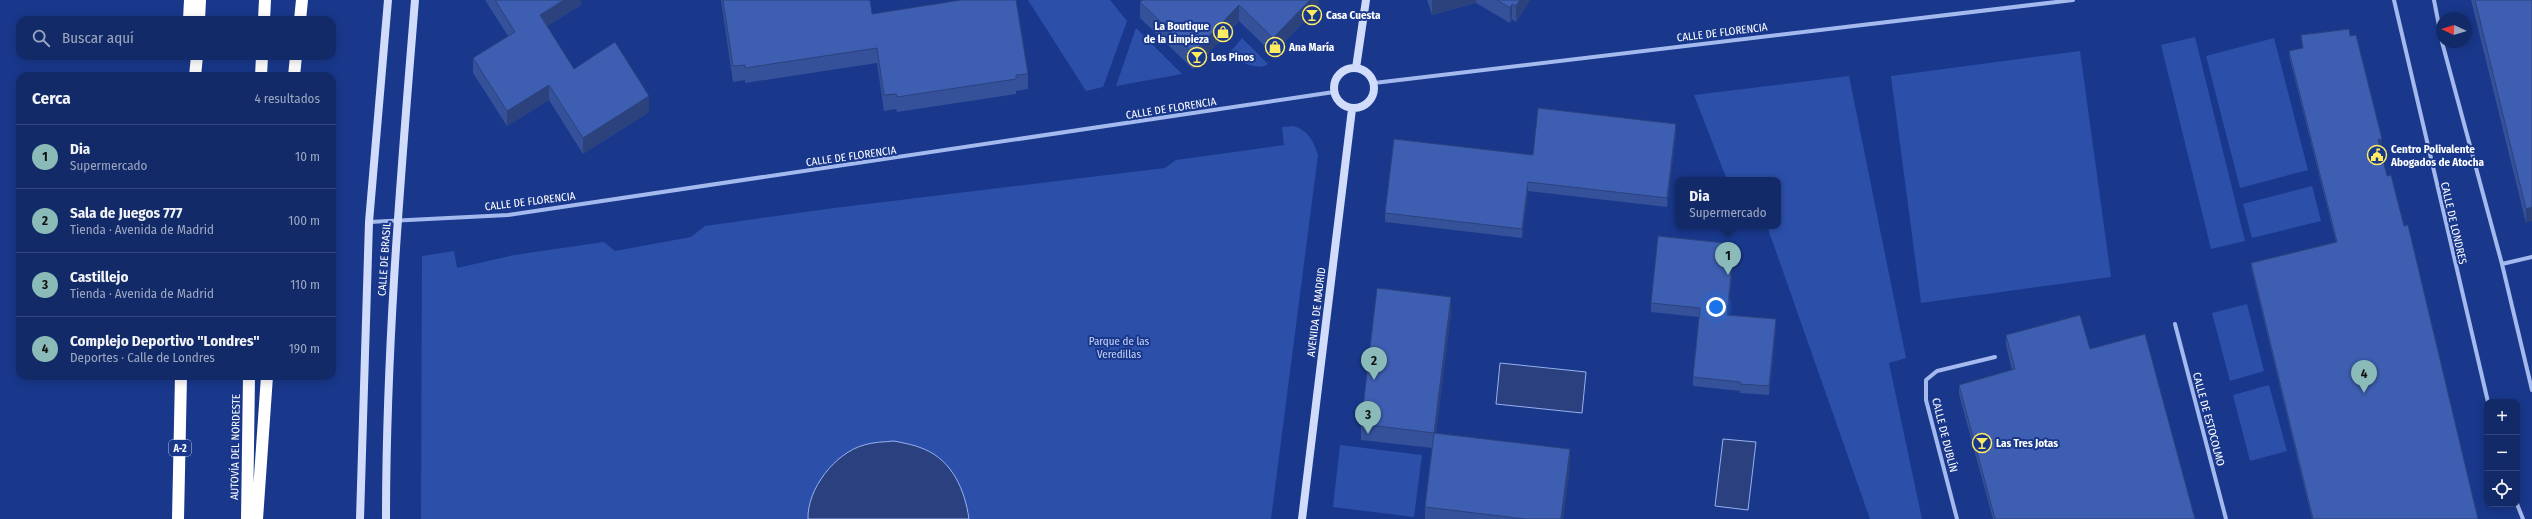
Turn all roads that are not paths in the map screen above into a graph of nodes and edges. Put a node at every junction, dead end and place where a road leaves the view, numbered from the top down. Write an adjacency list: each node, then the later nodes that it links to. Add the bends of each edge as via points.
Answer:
1 (190, 0): 12 (highway)
2 (200, 0): 13 (highway)
3 (265, 0): 14 (highway)
4 (302, 0): 15 (highway)
5 (388, 0): 30 (street, CALLE DE BRASIL)
6 (415, 0): 29 (street, CALLE DE BRASIL)
7 (1366, 0): 21 (street)
8 (2073, 0): 26 (street, CALLE DE FLORENCIA)
9 (2394, 0): 39 (street, CALLE DE LONDRES)
10 (2434, 0): 11 (street)
11 (2436, 12)
12 (189, 16)
13 (199, 16)
14 (264, 16)
15 (300, 16)
16 (2444, 48): 32 (street)
17 (188, 60): 22 (highway)
18 (197, 60): 23 (highway)
19 (262, 60): 24 (highway)
20 (296, 60): 25 (highway)
21 (1356, 68): 26 (street, via 1370,75); 27 (street, via 1348,68 1337,77)
22 (188, 72)
23 (195, 72)
24 (261, 72)
25 (294, 72)
26 (1374, 83): 28 (street, via 1372,99 1360,108)
27 (1334, 92): 28 (street, via 1343,106); 29 (street, CALLE DE FLORENCIA, via 515,214)
28 (1352, 109): 46 (street, AVENIDA DE MADRID)
29 (398, 220): 30 (street, CALLE DE FLORENCIA); 45 (street, CALLE DE BRASIL, via 386,452)
30 (369, 222): 44 (street, CALLE DE BRASIL)
31 (2532, 257): 32 (street)
32 (2502, 264): 38 (street)
33 (2175, 324): 48 (street, CALLE DE ESTOCOLMO)
34 (1995, 357): 47 (street, CALLE DE DUBLÍN, via 1937,371 1926,380 1926,400)
35 (181, 380): 41 (highway, A-2)
36 (249, 380): 42 (highway, AUTOVÍA DEL NORDESTE)
37 (267, 380): 43 (highway)
38 (2532, 390)
39 (2487, 399)
40 (2518, 507): 49 (street)
41 (178, 519)
42 (247, 519)
43 (257, 519)
44 (360, 519)
45 (386, 519)
46 (1302, 519)
47 (1957, 519)
48 (2226, 519)
49 (2523, 519)

